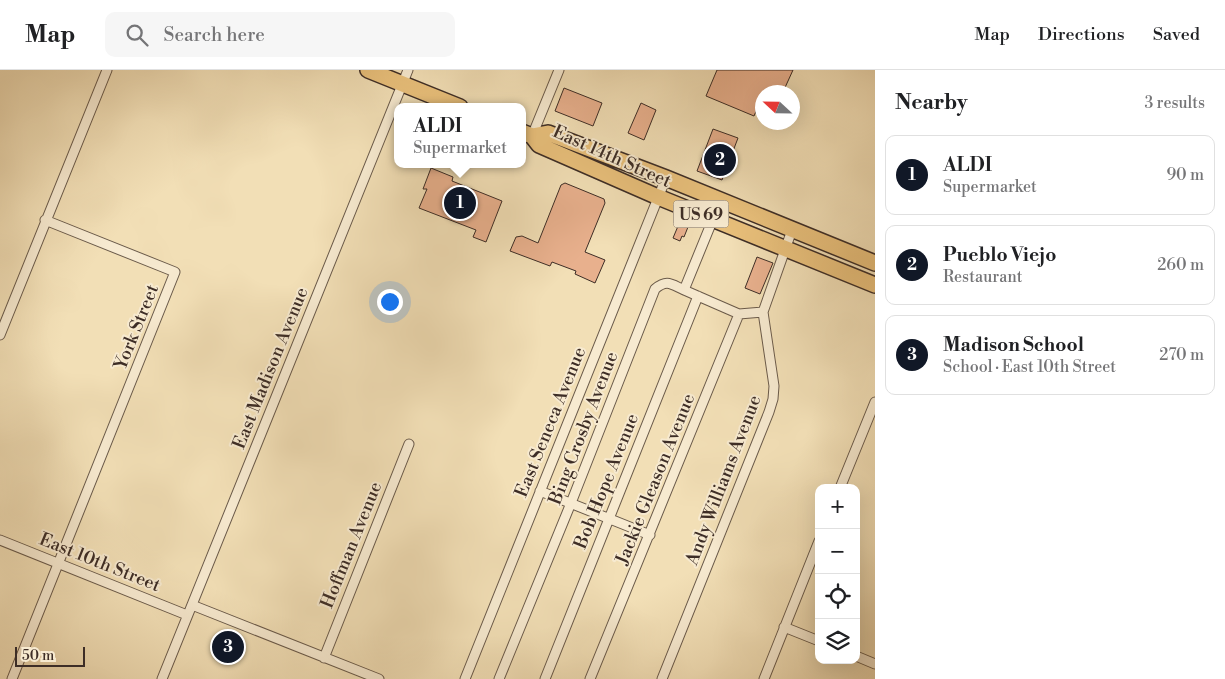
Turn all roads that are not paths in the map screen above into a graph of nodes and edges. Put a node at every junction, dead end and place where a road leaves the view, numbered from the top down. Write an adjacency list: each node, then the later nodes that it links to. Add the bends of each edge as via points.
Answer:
1 (107, 70): 12 (street)
2 (368, 70): 4 (main road)
3 (559, 70): 8 (street)
4 (406, 77): 5 (street, East Madison Avenue); 6 (main road)
5 (395, 103)
6 (453, 103)
7 (394, 107): 32 (street, East Madison Avenue)
8 (527, 134): 9 (main road, East 14th Street / US 69, via 548,133); 10 (main road, East 14th Street / US 69, via 539,145)
9 (666, 178): 10 (street, East Seneca Avenue); 13 (main road, East 14th Street / US 69)
10 (658, 197): 11 (main road, East 14th Street / US 69); 25 (street, East Seneca Avenue)
11 (713, 219): 14 (main road, East 14th Street / US 69); 17 (street)
12 (45, 220): 21 (street); 31 (street, York Street, via 175,272)
13 (792, 230): 14 (street, Andy Williams Avenue); 15 (main road, East 14th Street / US 69)
14 (785, 249): 16 (main road, East 14th Street / US 69); 19 (street, Andy Williams Avenue)
15 (875, 263)
16 (875, 285)
17 (684, 290): 18 (street, Bing Crosby Avenue); 26 (street, Bing Crosby Avenue, via 668,283 662,283 655,289)
18 (698, 296): 20 (street, Bing Crosby Avenue); 27 (street, Bob Hope Avenue)
19 (763, 312): 20 (street); 46 (street, Andy Williams Avenue, via 773,399)
20 (739, 314): 28 (street, Jackie Gleason Avenue)
21 (0, 335)
22 (875, 402): 24 (street)
23 (409, 444): 36 (street, Hoffman Avenue)
24 (842, 484)
25 (540, 491): 26 (street); 42 (street, East Seneca Avenue)
26 (571, 503): 27 (street); 43 (street, Bing Crosby Avenue)
27 (609, 518): 28 (street); 44 (street, Bob Hope Avenue)
28 (650, 535): 45 (street, Jackie Gleason Avenue)
29 (0, 540): 31 (street, East 10th Street)
30 (815, 551): 34 (street)
31 (58, 563): 33 (street, East 10th Street); 39 (street)
32 (192, 605): 33 (street, East Madison Avenue); 36 (street)
33 (187, 615): 40 (street, East Madison Avenue)
34 (784, 627): 35 (street); 47 (street)
35 (815, 639)
36 (324, 658): 41 (street)
37 (860, 658): 38 (street)
38 (875, 664)
39 (12, 679)
40 (162, 679)
41 (379, 679)
42 (465, 679)
43 (499, 679)
44 (545, 679)
45 (590, 679)
46 (662, 679)
47 (764, 679)

